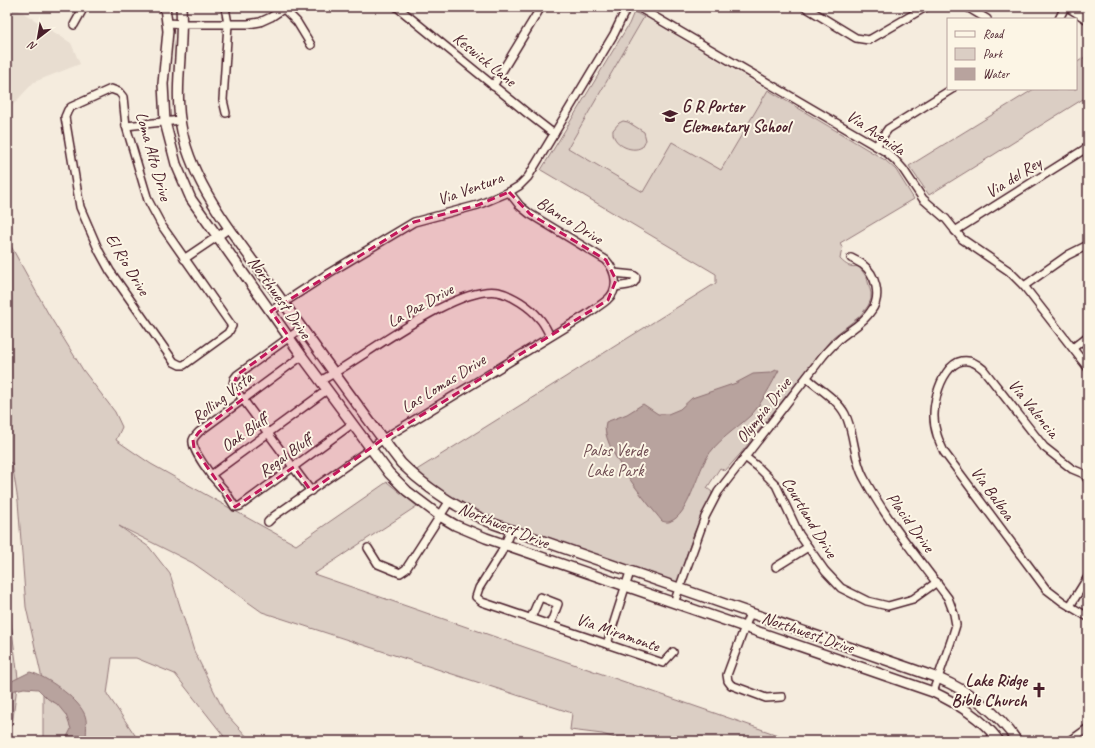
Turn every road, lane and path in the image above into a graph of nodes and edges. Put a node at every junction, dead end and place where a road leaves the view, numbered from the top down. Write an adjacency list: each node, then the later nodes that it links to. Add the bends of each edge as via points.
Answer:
1 (84, 7): 21 (street)
2 (165, 7): 18 (main road, Northwest Drive)
3 (181, 7): 19 (main road, Northwest Drive)
4 (225, 7): 20 (street)
5 (397, 7): 23 (street, Keswick Lane)
6 (541, 7): 23 (street)
7 (627, 7): 30 (street, Via Ventura, via 614,34)
8 (638, 7): 31 (street, Via Avenida)
9 (805, 7): 10 (street, via 856,38 869,40)
10 (926, 7)
11 (967, 7): 15 (street)
12 (1065, 7): 16 (street)
13 (1068, 7): 17 (main road)
14 (285, 8): 20 (street, via 260,22); 22 (street)
15 (985, 18)
16 (1059, 18)
17 (1088, 19)
18 (168, 23): 19 (street); 28 (main road, Northwest Drive, via 163,84)
19 (183, 24): 20 (street); 27 (main road, Northwest Drive, via 179,101)
20 (228, 24): 26 (street, via 223,100)
21 (74, 25)
22 (311, 45)
23 (493, 86): 30 (street, Keswick Lane)
24 (950, 90): 31 (street, via 888,129)
25 (68, 110): 29 (street, Loma Alto Drive, via 111,89 123,97); 46 (street, El Rio Drive, via 65,122 80,207 110,271 174,362 184,365)
26 (226, 114)
27 (181, 120): 28 (street); 34 (main road, Northwest Drive, via 184,141 204,190)
28 (165, 122): 29 (street); 36 (main road, Northwest Drive, via 176,164 185,186)
29 (126, 126): 39 (street, Loma Alto Drive, via 148,200)
30 (554, 134): 33 (street, Via Ventura, via 528,177)
31 (876, 146): 35 (street, Via Avenida, via 896,160 923,199)
32 (1088, 149): 35 (street, Via del Rey)
33 (509, 192): 40 (street, Blanco Drive, via 530,214 606,260); 43 (street, Via Ventura, via 478,205 414,222)
34 (230, 228): 36 (street); 43 (main road, Northwest Drive)
35 (955, 231): 41 (street, Via Avenida, via 962,239 1009,271)
36 (217, 236): 39 (street); 44 (main road, Northwest Drive)
37 (1088, 245): 41 (street, via 1068,255)
38 (851, 258): 57 (street, Olympia Drive, via 863,264 873,277 877,288 876,300 862,322 839,339)
39 (184, 259): 46 (street, Loma Alto Drive, via 232,326)
40 (614, 273): 42 (street); 42 (street, via 633,274 636,277 634,283)
41 (1024, 286): 50 (street, Via Avenida)
42 (615, 287): 47 (street, Las Lomas Drive, via 608,300)
43 (284, 303): 44 (street, Via Ventura); 45 (main road, Northwest Drive)
44 (271, 311): 49 (main road, Northwest Drive)
45 (302, 328): 49 (street); 56 (main road, Northwest Drive)
46 (228, 334)
47 (550, 336): 56 (street, La Paz Drive, via 539,318 515,299 498,292 470,295 420,319); 63 (street, Las Lomas Drive)
48 (1088, 336): 50 (street)
49 (289, 337): 52 (main road, Northwest Drive); 60 (street, via 234,379 233,386)
50 (1073, 348): 53 (street, Via Avenida)
51 (1088, 354): 53 (street)
52 (302, 356): 58 (main road, Northwest Drive); 60 (street, Rolling Vista)
53 (1081, 359): 55 (street, Via Avenida)
54 (956, 363): 68 (street, Via Valencia, via 968,360 983,369 1044,447 1072,469 1084,474); 84 (street, Via Balboa, via 943,378 935,401 936,435 944,452 1046,588)
55 (1088, 368)
56 (335, 373): 58 (street, La Paz Drive); 63 (main road, Northwest Drive)
57 (806, 378): 65 (street, Olympia Drive); 80 (street, Placid Drive, via 833,400 844,413 862,476 882,509)
58 (320, 381): 59 (main road, Northwest Drive)
59 (327, 390): 61 (main road, Northwest Drive); 62 (street, Oak Bluff)
60 (243, 399): 62 (street); 67 (street, Rolling Vista, via 199,432 193,440 194,448)
61 (352, 424): 64 (main road, Northwest Drive); 66 (street, Regal Bluff)
62 (268, 433): 66 (street); 67 (street, Oak Bluff)
63 (382, 439): 64 (street, Las Lomas Drive); 70 (main road, Northwest Drive, via 409,471)
64 (370, 449): 69 (street, Las Lomas Drive); 71 (main road, Northwest Drive, via 398,483)
65 (745, 457): 75 (street, Courtland Drive, via 776,485 799,534); 82 (street, Olympia Drive, via 718,492 705,517)
66 (294, 467): 67 (street, Regal Bluff, via 235,507); 69 (street)
67 (211, 475)
68 (1088, 480)
69 (312, 491): 72 (street, Las Lomas Drive)
70 (449, 502): 71 (street); 73 (main road, Northwest Drive)
71 (440, 516): 74 (main road, Northwest Drive); 76 (street, via 406,570 400,573 378,564)
72 (268, 522)
73 (510, 530): 74 (street, Via Miramonte); 78 (main road, Northwest Drive)
74 (504, 545): 81 (main road, Northwest Drive); 87 (street, Via Miramonte, via 476,597 482,602)
75 (808, 547): 77 (street); 80 (street, Courtland Drive, via 841,588 867,601 888,606 900,604 913,599)
76 (368, 548)
77 (776, 567)
78 (630, 572): 81 (street); 82 (main road, Northwest Drive)
79 (1088, 577): 84 (street)
80 (937, 582): 92 (street, Placid Drive, via 948,598 956,625)
81 (626, 586): 83 (main road, Northwest Drive); 90 (street)
82 (679, 589): 83 (street, Olympia Drive); 85 (main road, Northwest Drive)
83 (674, 603): 89 (main road, Northwest Drive)
84 (1070, 606): 86 (street, Via Balboa)
85 (750, 613): 89 (street); 92 (main road, Northwest Drive)
86 (1088, 617)
87 (531, 618): 88 (street, Via Miramonte); 88 (street, Via Miramonte, via 540,598 558,604)
88 (550, 625): 90 (street, Via Miramonte)
89 (744, 628): 93 (main road, Northwest Drive); 94 (street, via 727,675 728,681 731,685 766,698)
90 (606, 644): 91 (street, Via Miramonte, via 663,663)
91 (673, 652)
92 (938, 678): 93 (street, Placid Drive); 97 (main road, Northwest Drive, via 967,692 986,706)
93 (933, 692): 96 (main road, Northwest Drive, via 967,710)
94 (782, 697)
95 (1088, 728): 98 (street)
96 (999, 741)
97 (1017, 741)
98 (1070, 741)

